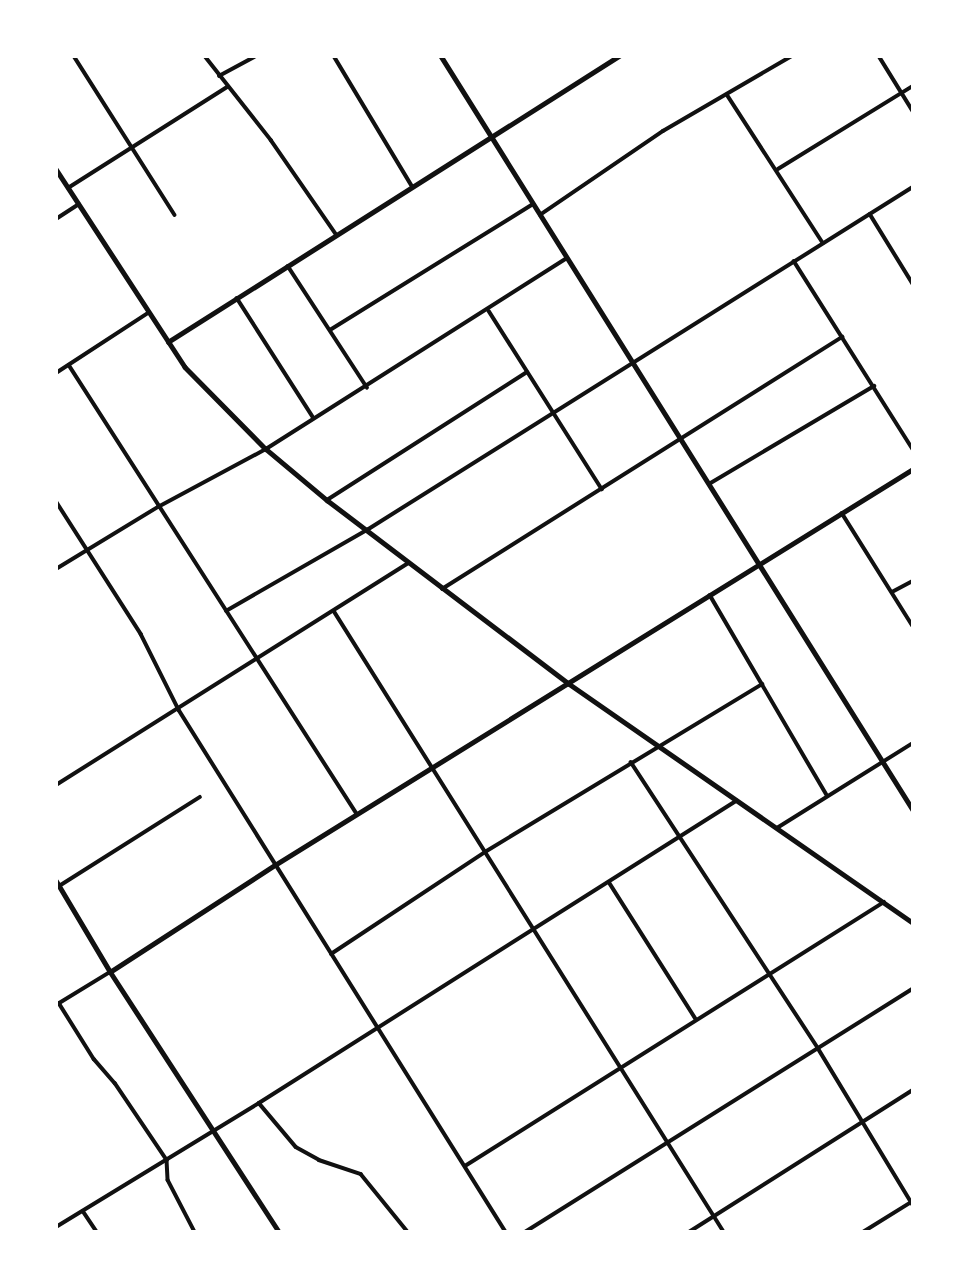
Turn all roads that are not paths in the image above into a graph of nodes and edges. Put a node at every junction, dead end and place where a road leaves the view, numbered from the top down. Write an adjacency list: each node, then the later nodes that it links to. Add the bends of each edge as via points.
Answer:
1 (74, 56): 16 (street)
2 (205, 56): 9 (street)
3 (256, 56): 9 (street)
4 (334, 56): 19 (street)
5 (442, 56): 15 (street)
6 (619, 56): 15 (street)
7 (792, 56): 13 (street)
8 (879, 56): 12 (street)
9 (219, 76): 11 (street)
10 (913, 86): 12 (street)
11 (228, 87): 16 (street); 28 (street)
12 (902, 93): 14 (street); 18 (street)
13 (728, 96): 18 (street); 26 (street, via 663,131)
14 (913, 111)
15 (490, 136): 19 (street); 22 (street)
16 (133, 149): 21 (street); 25 (street)
17 (56, 169): 21 (street)
18 (778, 169): 29 (street)
19 (412, 186): 28 (street)
20 (913, 187): 24 (street)
21 (68, 188): 23 (street)
22 (533, 204): 26 (street); 37 (street)
23 (79, 205): 27 (street); 36 (street)
24 (870, 214): 29 (street); 33 (street)
25 (175, 215)
26 (540, 215): 30 (street)
27 (56, 219)
28 (337, 234): 32 (street)
29 (823, 243): 31 (street)
30 (567, 258): 35 (street); 40 (street)
31 (794, 261): 38 (street); 40 (street)
32 (288, 265): 34 (street); 37 (street)
33 (913, 284)
34 (237, 298): 39 (street); 47 (street)
35 (489, 311): 42 (street); 45 (street)
36 (148, 313): 39 (street); 41 (street)
37 (330, 330): 45 (street)
38 (842, 337): 44 (street); 48 (street)
39 (167, 342): 49 (street, via 198,382)
40 (632, 362): 46 (street); 48 (street)
41 (69, 365): 43 (street); 56 (street)
42 (527, 372): 46 (street); 54 (street)
43 (56, 373)
44 (874, 386): 50 (street); 52 (street)
45 (367, 387): 47 (street)
46 (553, 413): 53 (street); 58 (street)
47 (313, 417): 49 (street)
48 (681, 440): 52 (street); 53 (street)
49 (266, 449): 54 (street); 56 (street)
50 (913, 449)
51 (913, 469): 57 (street)
52 (709, 484): 61 (street)
53 (602, 489): 64 (street)
54 (327, 500): 58 (street)
55 (56, 501): 59 (street)
56 (158, 507): 59 (street); 67 (street)
57 (842, 513): 61 (street); 65 (street)
58 (367, 530): 60 (street); 67 (street)
59 (86, 550): 62 (street); 73 (street, via 141,634)
60 (408, 563): 64 (street); 68 (street)
61 (759, 565): 66 (street); 77 (street)
62 (56, 569)
63 (913, 581): 65 (street)
64 (442, 589): 71 (street)
65 (892, 592): 69 (street)
66 (710, 595): 71 (street); 72 (street)
67 (226, 611): 70 (street)
68 (334, 611): 70 (street); 78 (street)
69 (913, 626)
70 (257, 657): 73 (street); 84 (street)
71 (568, 683): 75 (street); 78 (street)
72 (762, 684): 75 (street); 80 (street)
73 (179, 710): 79 (street); 88 (street)
74 (913, 743): 77 (street)
75 (658, 745): 76 (street); 82 (street)
76 (631, 762): 86 (street); 87 (street)
77 (883, 762): 80 (street); 83 (street)
78 (432, 767): 84 (street); 87 (street)
79 (56, 785)
80 (827, 795): 85 (street)
81 (200, 797): 90 (street)
82 (737, 800): 85 (street); 86 (street)
83 (913, 810)
84 (357, 814): 88 (street)
85 (777, 828): 91 (street)
86 (678, 838): 89 (street); 96 (street)
87 (485, 852): 93 (street); 94 (street)
88 (275, 865): 94 (street); 95 (street)
89 (609, 882): 93 (street); 99 (street)
90 (57, 885): 95 (main road)
91 (884, 902): 92 (street); 96 (street)
92 (913, 923)
93 (534, 929): 100 (street); 102 (street)
94 (331, 954): 100 (street)
95 (110, 972): 98 (street); 106 (main road)
96 (768, 975): 99 (street); 101 (street)
97 (913, 989): 101 (street)
98 (57, 1004): 108 (street)
99 (696, 1019): 102 (street)
100 (378, 1028): 104 (street); 109 (street)
101 (817, 1048): 105 (street); 107 (street)
102 (621, 1066): 107 (street); 109 (street)
103 (913, 1090): 105 (street)
104 (259, 1103): 106 (street); 117 (street, via 296,1147 361,1174)
105 (863, 1120): 110 (street); 112 (street)
106 (215, 1129): 108 (street); 116 (main road)
107 (668, 1142): 112 (street); 119 (street)
108 (167, 1160): 111 (street); 115 (street, via 168,1180)
109 (465, 1166): 118 (street)
110 (912, 1203): 122 (street)
111 (83, 1211): 113 (street); 114 (street)
112 (713, 1215): 120 (street); 121 (street)
113 (56, 1227)
114 (97, 1232)
115 (195, 1232)
116 (279, 1232)
117 (408, 1232)
118 (506, 1232)
119 (525, 1232)
120 (689, 1232)
121 (724, 1232)
122 (863, 1232)

